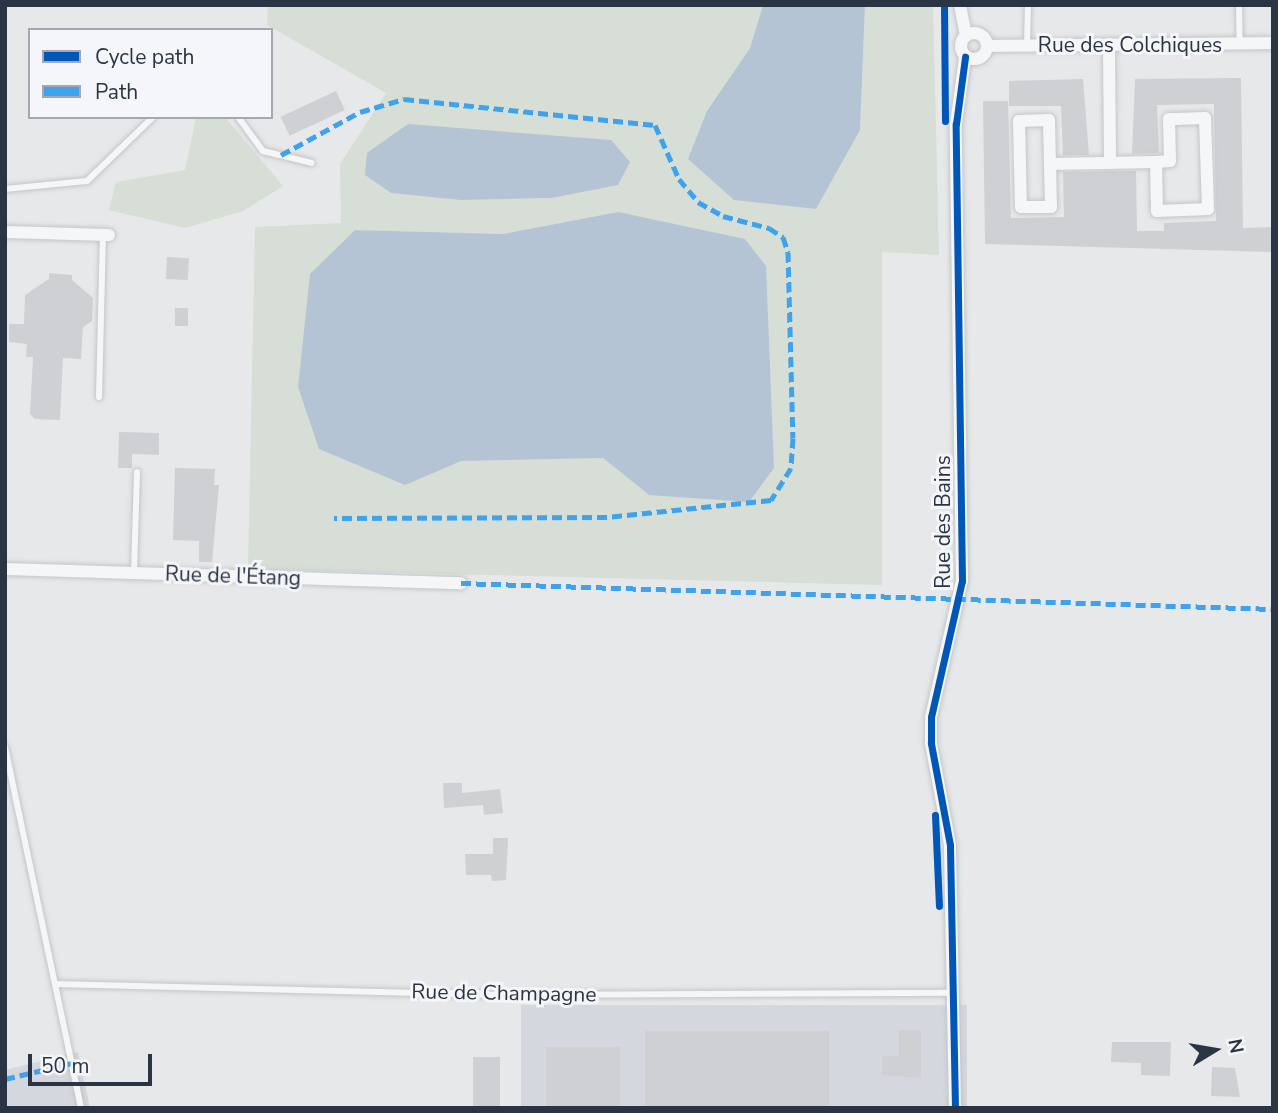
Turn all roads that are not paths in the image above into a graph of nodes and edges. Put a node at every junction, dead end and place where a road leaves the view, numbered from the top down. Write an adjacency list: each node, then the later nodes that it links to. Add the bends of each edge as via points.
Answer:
1 (960, 5): 4 (street)
2 (1028, 5): 9 (lane)
3 (1239, 5): 6 (lane)
4 (965, 35): 8 (street, via 976,33); 10 (street, via 960,43)
5 (1273, 43): 6 (street, Rue des Colchiques)
6 (1240, 44): 7 (street, Rue des Colchiques)
7 (1109, 45): 9 (street, Rue des Colchiques); 15 (street)
8 (988, 46): 9 (street, Rue des Colchiques); 10 (street, via 982,56)
9 (1027, 46)
10 (965, 57): 27 (street, Rue des Bains, via 956,124 962,581 931,717 931,743 950,845)
11 (151, 119): 17 (lane, via 87,181)
12 (239, 119): 14 (lane, via 263,151)
13 (1156, 162): 13 (street, via 1170,162 1170,119 1205,118 1208,209 1157,211); 15 (street)
14 (312, 163)
15 (1110, 163): 16 (street)
16 (1051, 164): 16 (street, via 1051,207 1021,207 1018,121 1049,120)
17 (5, 189)
18 (5, 232): 19 (street)
19 (106, 235): 20 (lane)
20 (99, 397)
21 (137, 472): 23 (lane)
22 (5, 569): 23 (street, Rue de l'Étang)
23 (134, 573): 24 (street, Rue de l'Étang)
24 (461, 583)
25 (5, 747): 26 (lane)
26 (55, 984): 27 (lane, Rue de Champagne, via 512,995); 28 (lane)
27 (953, 993): 29 (street, Rue des Bains)
28 (81, 1108)
29 (956, 1108)

